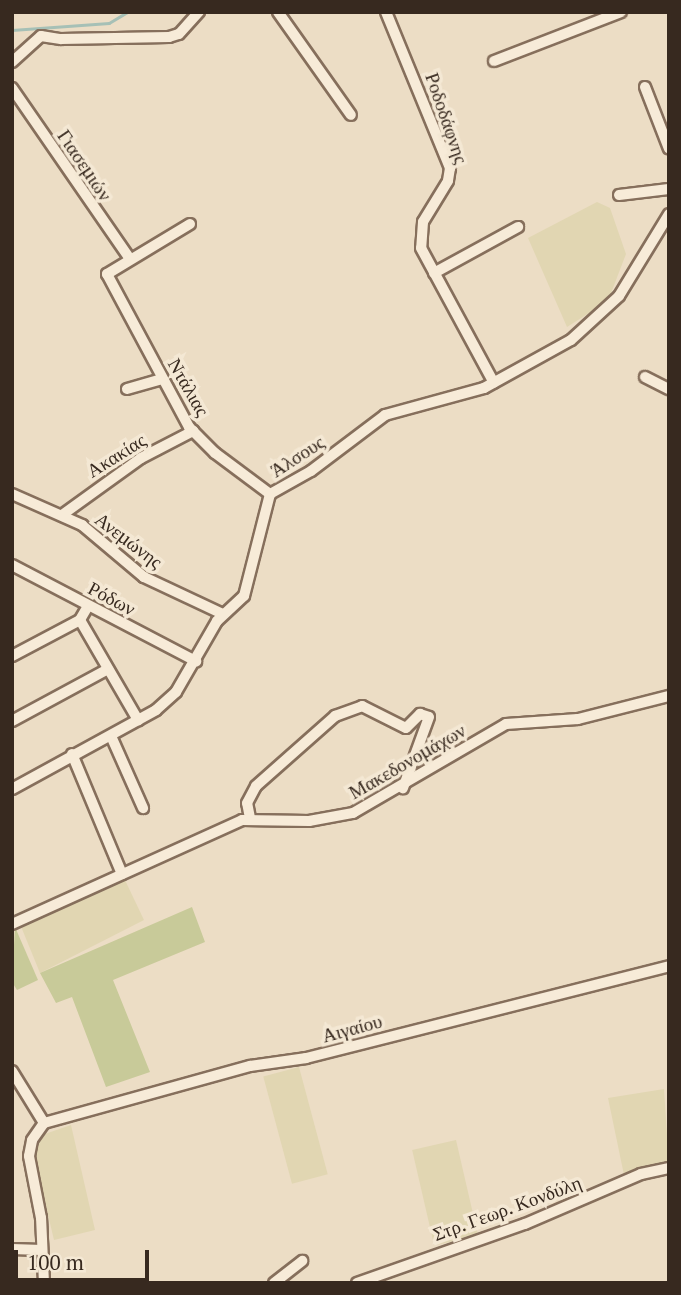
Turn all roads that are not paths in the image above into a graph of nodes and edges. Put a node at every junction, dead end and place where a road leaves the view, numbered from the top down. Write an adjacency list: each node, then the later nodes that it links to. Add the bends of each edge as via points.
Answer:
1 (200, 12): 6 (street, via 179,34 169,37 41,36)
2 (278, 12): 9 (street)
3 (386, 12): 17 (street, Ροδοδάφνης, via 450,168 448,181 420,232 423,255)
4 (621, 12): 5 (street)
5 (494, 61)
6 (12, 62)
7 (645, 86): 10 (street)
8 (12, 88): 16 (street, Γιασεμιών)
9 (351, 115)
10 (669, 149)
11 (669, 189): 12 (street)
12 (619, 195)
13 (669, 214): 20 (street, Άλσους, via 620,296 599,318 529,366)
14 (190, 224): 16 (street)
15 (518, 228): 17 (street)
16 (130, 259): 19 (street, Ντάλιας, via 107,274)
17 (434, 273): 20 (street, Ροδοδάφνης)
18 (645, 377): 22 (street)
19 (162, 379): 21 (street); 23 (street, Ντάλιας)
20 (494, 383): 25 (street, Άλσους, via 385,415 311,471)
21 (127, 389)
22 (669, 389)
23 (193, 431): 25 (street, Ντάλιας); 26 (street, Ακακίας, via 141,458)
24 (12, 494): 26 (street, Ανεμώνης)
25 (270, 494): 29 (street, Άλσους, via 250,583 244,596)
26 (62, 515): 29 (street, Ανεμώνης, via 98,535 144,577)
27 (12, 565): 28 (street, Ρόδων)
28 (88, 606): 30 (street); 32 (street, Ρόδων)
29 (223, 614): 32 (street, Άλσους)
30 (80, 620): 31 (street); 33 (street)
31 (12, 656)
32 (196, 661): 35 (street, Άλσους, via 166,703)
33 (108, 669): 35 (street); 36 (street)
34 (669, 696): 39 (street, Μακεδονομάχων, via 578,719 506,724)
35 (138, 720): 37 (street, Άλσους)
36 (12, 721)
37 (111, 736): 38 (street, Άλσους); 41 (street)
38 (72, 754): 40 (street, Άλσους); 43 (street)
39 (402, 788): 42 (street, Μακεδονομάχων, via 336,818); 42 (street, via 429,718 419,715 406,728 362,706 335,716 256,786 247,803)
40 (12, 789)
41 (142, 808)
42 (250, 818): 43 (street, Μακεδονομάχων)
43 (122, 874): 44 (street, Μακεδονομάχων)
44 (12, 924)
45 (669, 966): 47 (street, Αιγαίου, via 306,1058 250,1066)
46 (12, 1071): 47 (street)
47 (44, 1122): 50 (street, via 32,1140 29,1156)
48 (669, 1168): 54 (street, Στρ. Γεωρ. Κονδύλη, via 641,1174 536,1219)
49 (12, 1249): 50 (street)
50 (42, 1250): 52 (street)
51 (302, 1261): 53 (street)
52 (44, 1283)
53 (274, 1283)
54 (357, 1283)

